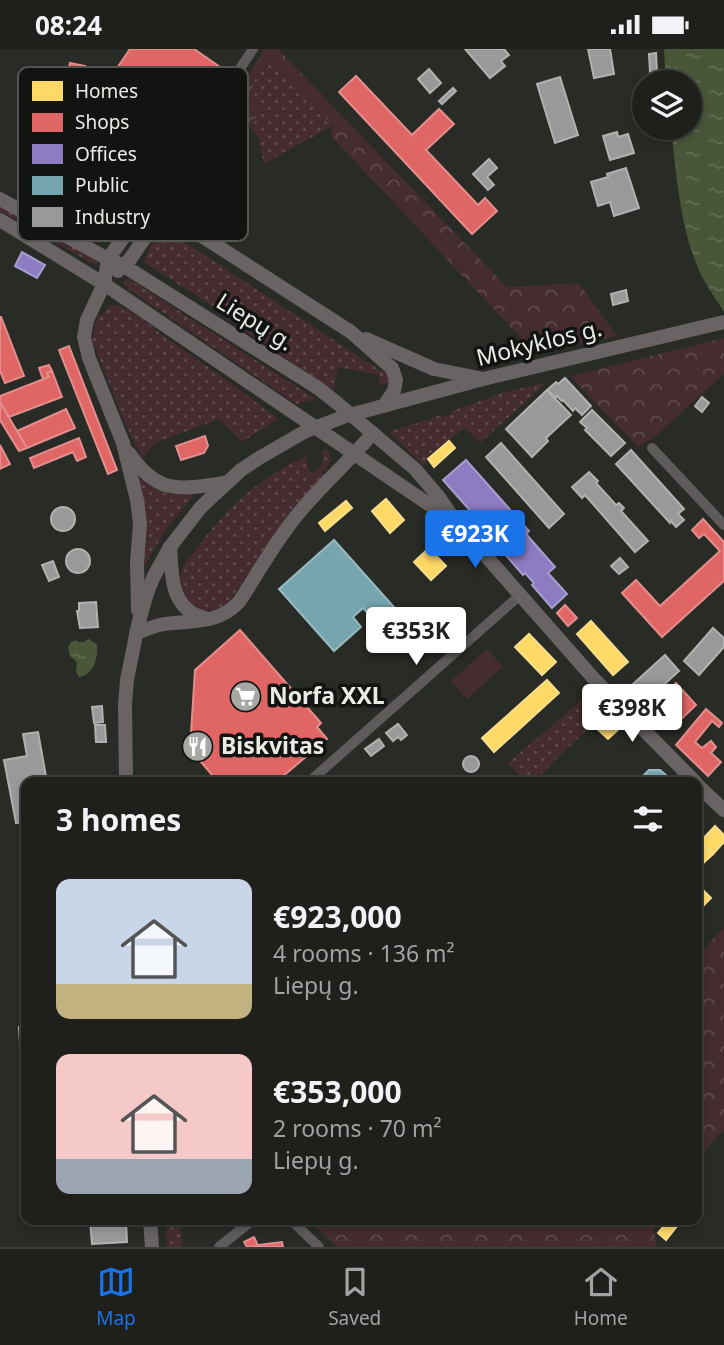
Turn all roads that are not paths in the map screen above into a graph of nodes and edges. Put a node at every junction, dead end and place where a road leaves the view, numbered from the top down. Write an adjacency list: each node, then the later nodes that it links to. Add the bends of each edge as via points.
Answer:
1 (253, 49): 2 (street)
2 (241, 67)
3 (0, 199): 4 (main road, Liepų g.)
4 (18, 209)
5 (0, 220): 6 (main road, Liepų g.)
6 (18, 231)
7 (35, 241): 14 (main road, Liepų g.)
8 (76, 241): 12 (main road, Liepų g.)
9 (121, 241): 12 (main road)
10 (139, 241): 13 (main road)
11 (208, 241): 16 (main road)
12 (108, 259): 13 (main road, Liepų g.); 14 (main road)
13 (124, 266): 14 (main road); 19 (main road, Liepų g., via 318,388)
14 (104, 283): 20 (main road, via 84,337); 22 (main road, Liepų g.)
15 (724, 322): 17 (main road, Mokyklos g.)
16 (351, 332): 17 (main road, via 434,369); 18 (main road, via 392,368 394,391)
17 (484, 379): 18 (main road, Mokyklos g.)
18 (384, 406): 23 (main road, Mokyklos g., via 329,422 284,444)
19 (373, 433): 22 (main road); 24 (main road, Liepų g., via 415,469)
20 (123, 443): 23 (main road, via 142,471 161,484 186,488); 29 (main road, via 140,524)
21 (652, 448): 25 (street)
22 (356, 453): 24 (main road, Liepų g.); 28 (main road, via 303,508 239,602)
23 (225, 483): 26 (main road, Mokyklos g.)
24 (456, 522): 27 (main road, Liepų g.)
25 (724, 525)
26 (170, 547): 28 (main road, via 177,595 189,611); 29 (main road, Mokyklos g., via 154,576)
27 (520, 595): 33 (street); 34 (main road, Liepų g.)
28 (210, 620): 29 (main road)
29 (137, 629): 30 (main road, via 127,680)
30 (127, 745): 31 (main road); 32 (main road)
31 (126, 777)
32 (132, 777)
33 (315, 777)
34 (687, 777)
35 (702, 791): 36 (main road, Liepų g.)
36 (724, 810)
37 (150, 1225): 40 (main road)
38 (247, 1225): 41 (street)
39 (296, 1225): 42 (street)
40 (152, 1247)
41 (219, 1247)
42 (319, 1247)

